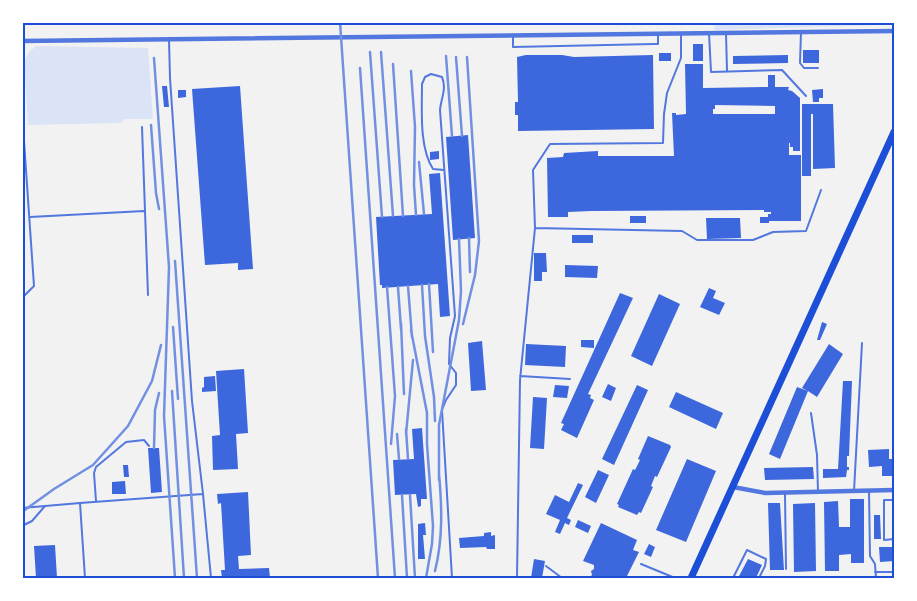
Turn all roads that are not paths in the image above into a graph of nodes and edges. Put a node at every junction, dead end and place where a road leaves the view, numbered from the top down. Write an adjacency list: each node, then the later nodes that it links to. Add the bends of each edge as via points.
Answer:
1 (894, 31): 2 (street)
2 (801, 32): 3 (street); 10 (lane, via 800,63 804,68)
3 (726, 33): 6 (street); 11 (lane)
4 (658, 34): 5 (street); 7 (street); 7 (lane, via 658,44 513,46)
5 (681, 34): 6 (street); 20 (lane, via 682,58 667,92 663,143 550,144 533,170)
6 (709, 34): 11 (lane, via 711,72)
7 (513, 36): 8 (street)
8 (169, 40): 9 (street); 34 (lane, via 192,401)
9 (22, 41)
10 (818, 68)
11 (727, 72): 12 (lane, via 782,70)
12 (806, 96)
13 (22, 112): 19 (lane)
14 (142, 128): 18 (lane)
15 (894, 132): 28 (main road)
16 (444, 170): 16 (lane, via 434,169 428,161 425,146 422,84 431,74 442,77 445,83 440,110); 50 (lane, via 455,316 449,364 456,372 456,385 442,410)
17 (821, 190): 20 (lane, via 806,231 773,232 753,240 697,240 682,230)
18 (144, 211): 19 (lane); 21 (lane)
19 (30, 217): 22 (lane, via 34,286)
20 (535, 228): 24 (lane)
21 (148, 295)
22 (22, 298)
23 (862, 343): 30 (lane)
24 (520, 376): 25 (lane); 51 (lane)
25 (570, 379)
26 (811, 413): 32 (lane)
27 (149, 446): 36 (lane, via 144,440 126,442 96,467)
28 (733, 487): 33 (street); 54 (main road)
29 (869, 490): 30 (street); 31 (street); 46 (lane, via 870,556)
30 (854, 491): 32 (street)
31 (894, 491): 35 (lane)
32 (818, 492): 33 (street)
33 (785, 493): 45 (lane)
34 (203, 494): 36 (lane); 49 (lane)
35 (894, 500): 40 (lane); 42 (lane, via 884,500 884,540)
36 (96, 501): 37 (lane)
37 (80, 503): 38 (lane); 48 (lane)
38 (45, 506): 39 (lane); 41 (lane, via 32,521)
39 (22, 508)
40 (894, 516)
41 (22, 526)
42 (894, 540)
43 (641, 564): 53 (lane)
44 (546, 566): 52 (lane)
45 (786, 569)
46 (875, 572): 47 (lane); 57 (lane)
47 (894, 572)
48 (85, 578)
49 (211, 578)
50 (452, 578)
51 (517, 578)
52 (562, 578)
53 (676, 578)
54 (691, 578)
55 (733, 578): 56 (lane, via 747,550 766,558)
56 (759, 578)
57 (876, 578)

